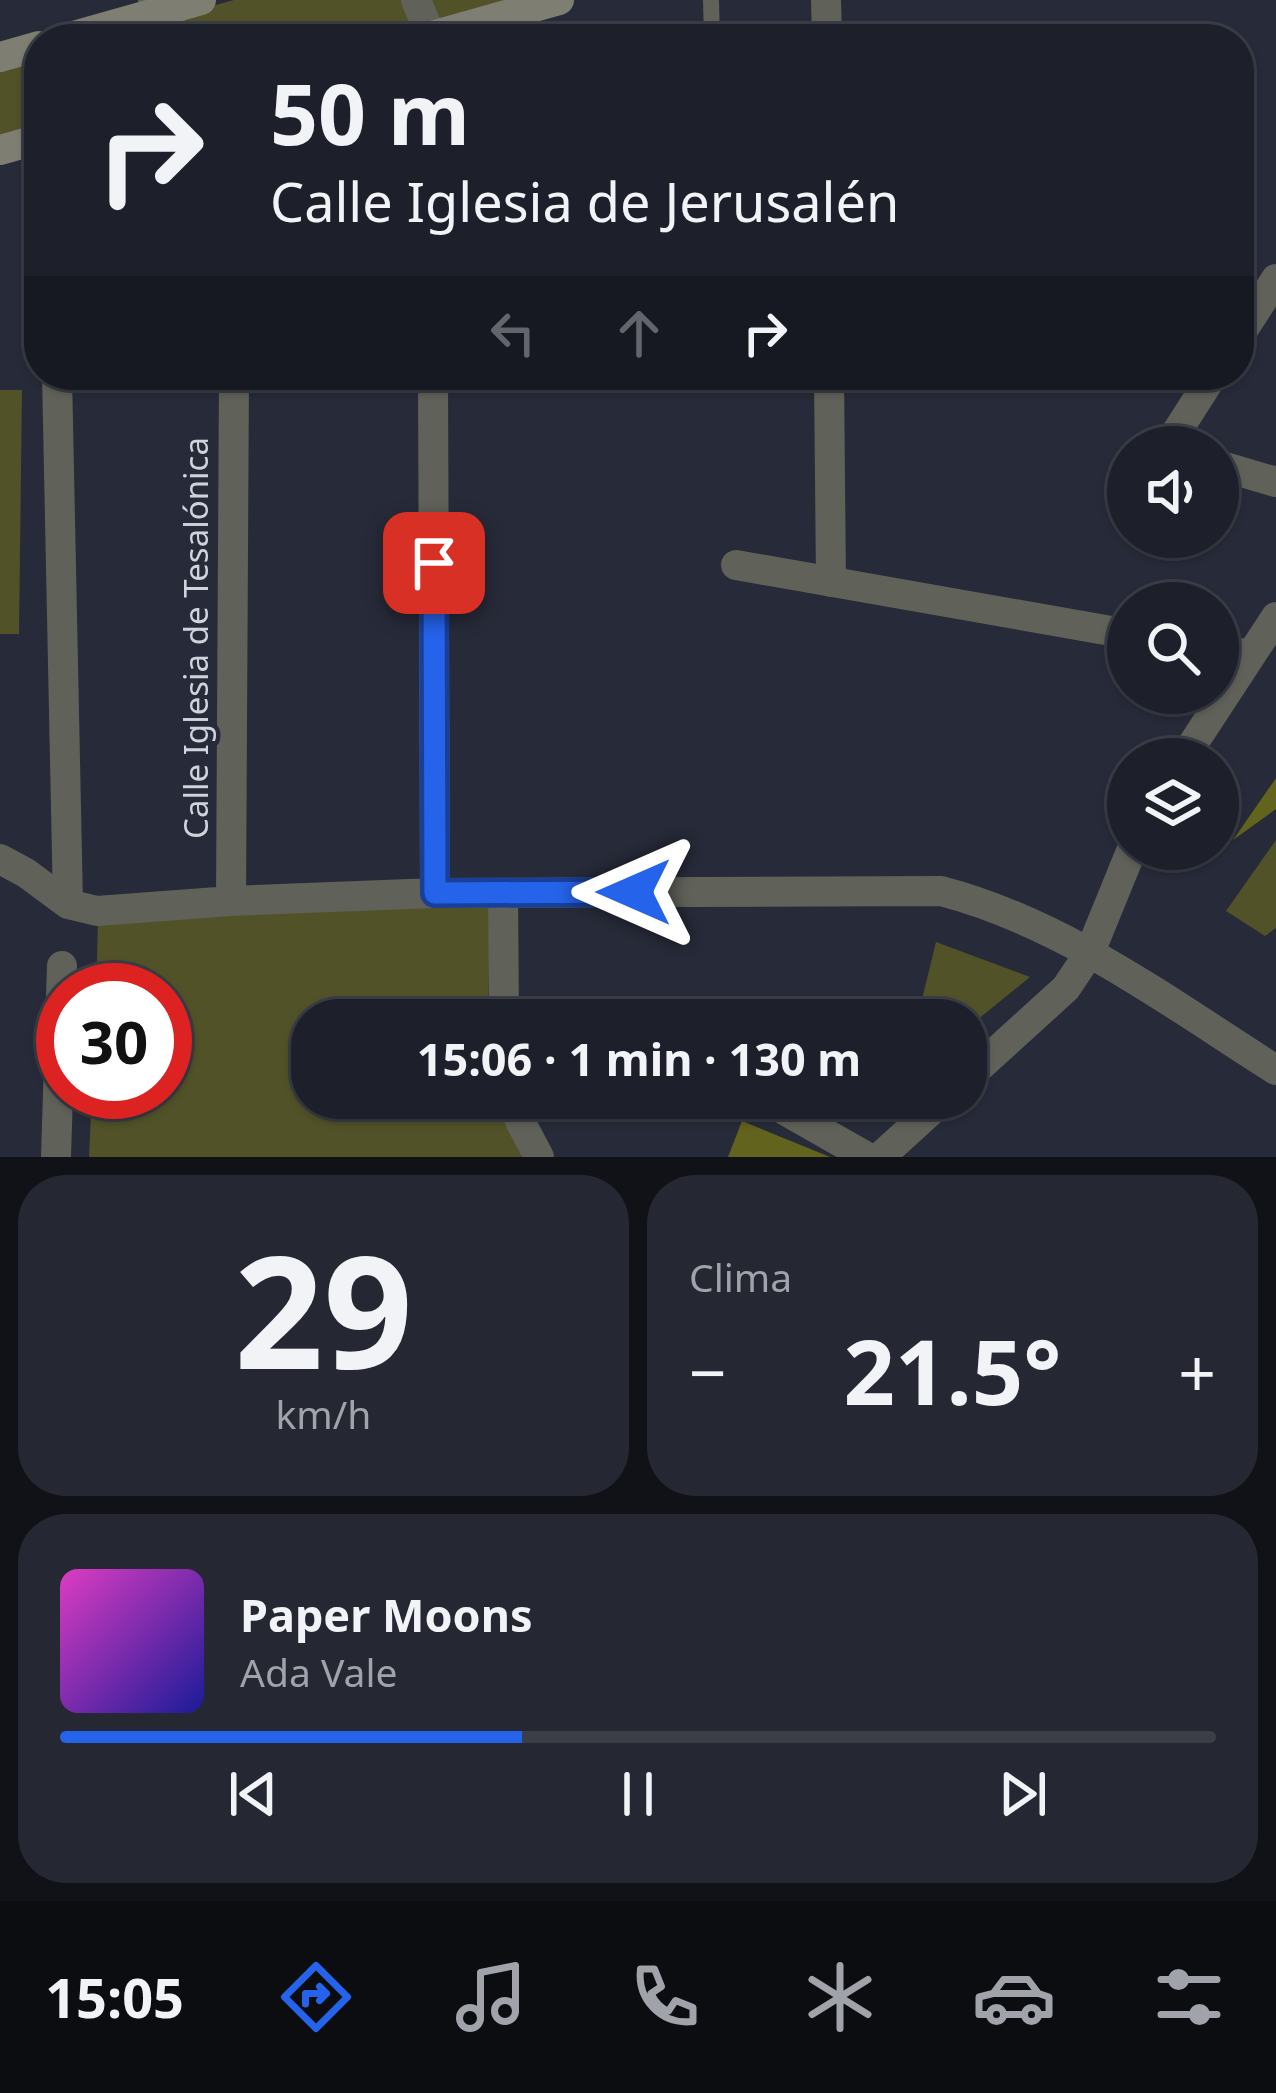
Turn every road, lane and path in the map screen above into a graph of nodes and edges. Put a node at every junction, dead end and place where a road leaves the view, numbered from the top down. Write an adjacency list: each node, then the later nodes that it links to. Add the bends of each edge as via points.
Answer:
1 (200, 0): 3 (main road)
2 (560, 0): 5 (main road)
3 (155, 6): 4 (main road)
4 (105, 24)
5 (477, 24)
6 (1276, 279): 7 (street)
7 (1254, 312)
8 (57, 390): 28 (street)
9 (234, 390): 27 (street, Calle Iglesia de Tesalónica)
10 (433, 390): 26 (street)
11 (830, 390): 17 (street)
12 (1204, 390): 13 (street)
13 (1181, 426)
14 (1239, 471): 15 (street)
15 (1276, 482)
16 (736, 565): 17 (street)
17 (831, 582): 19 (street)
18 (1276, 616): 21 (street)
19 (1107, 630)
20 (1239, 653): 21 (street)
21 (1250, 655): 22 (street)
22 (1195, 738)
23 (0, 859): 28 (street)
24 (1123, 870): 29 (street)
25 (502, 892): 26 (street); 29 (street, via 941,891); 30 (street)
26 (435, 893): 27 (street)
27 (231, 901): 28 (street, via 97,911)
28 (68, 904)
29 (1090, 952): 31 (street, via 1066,988); 32 (street)
30 (504, 999)
31 (987, 1060)
32 (1276, 1070)
33 (57, 1119): 37 (street)
34 (519, 1119): 38 (street)
35 (800, 1119): 39 (street)
36 (922, 1119): 40 (street)
37 (56, 1157)
38 (538, 1157)
39 (867, 1157)
40 (880, 1157)

